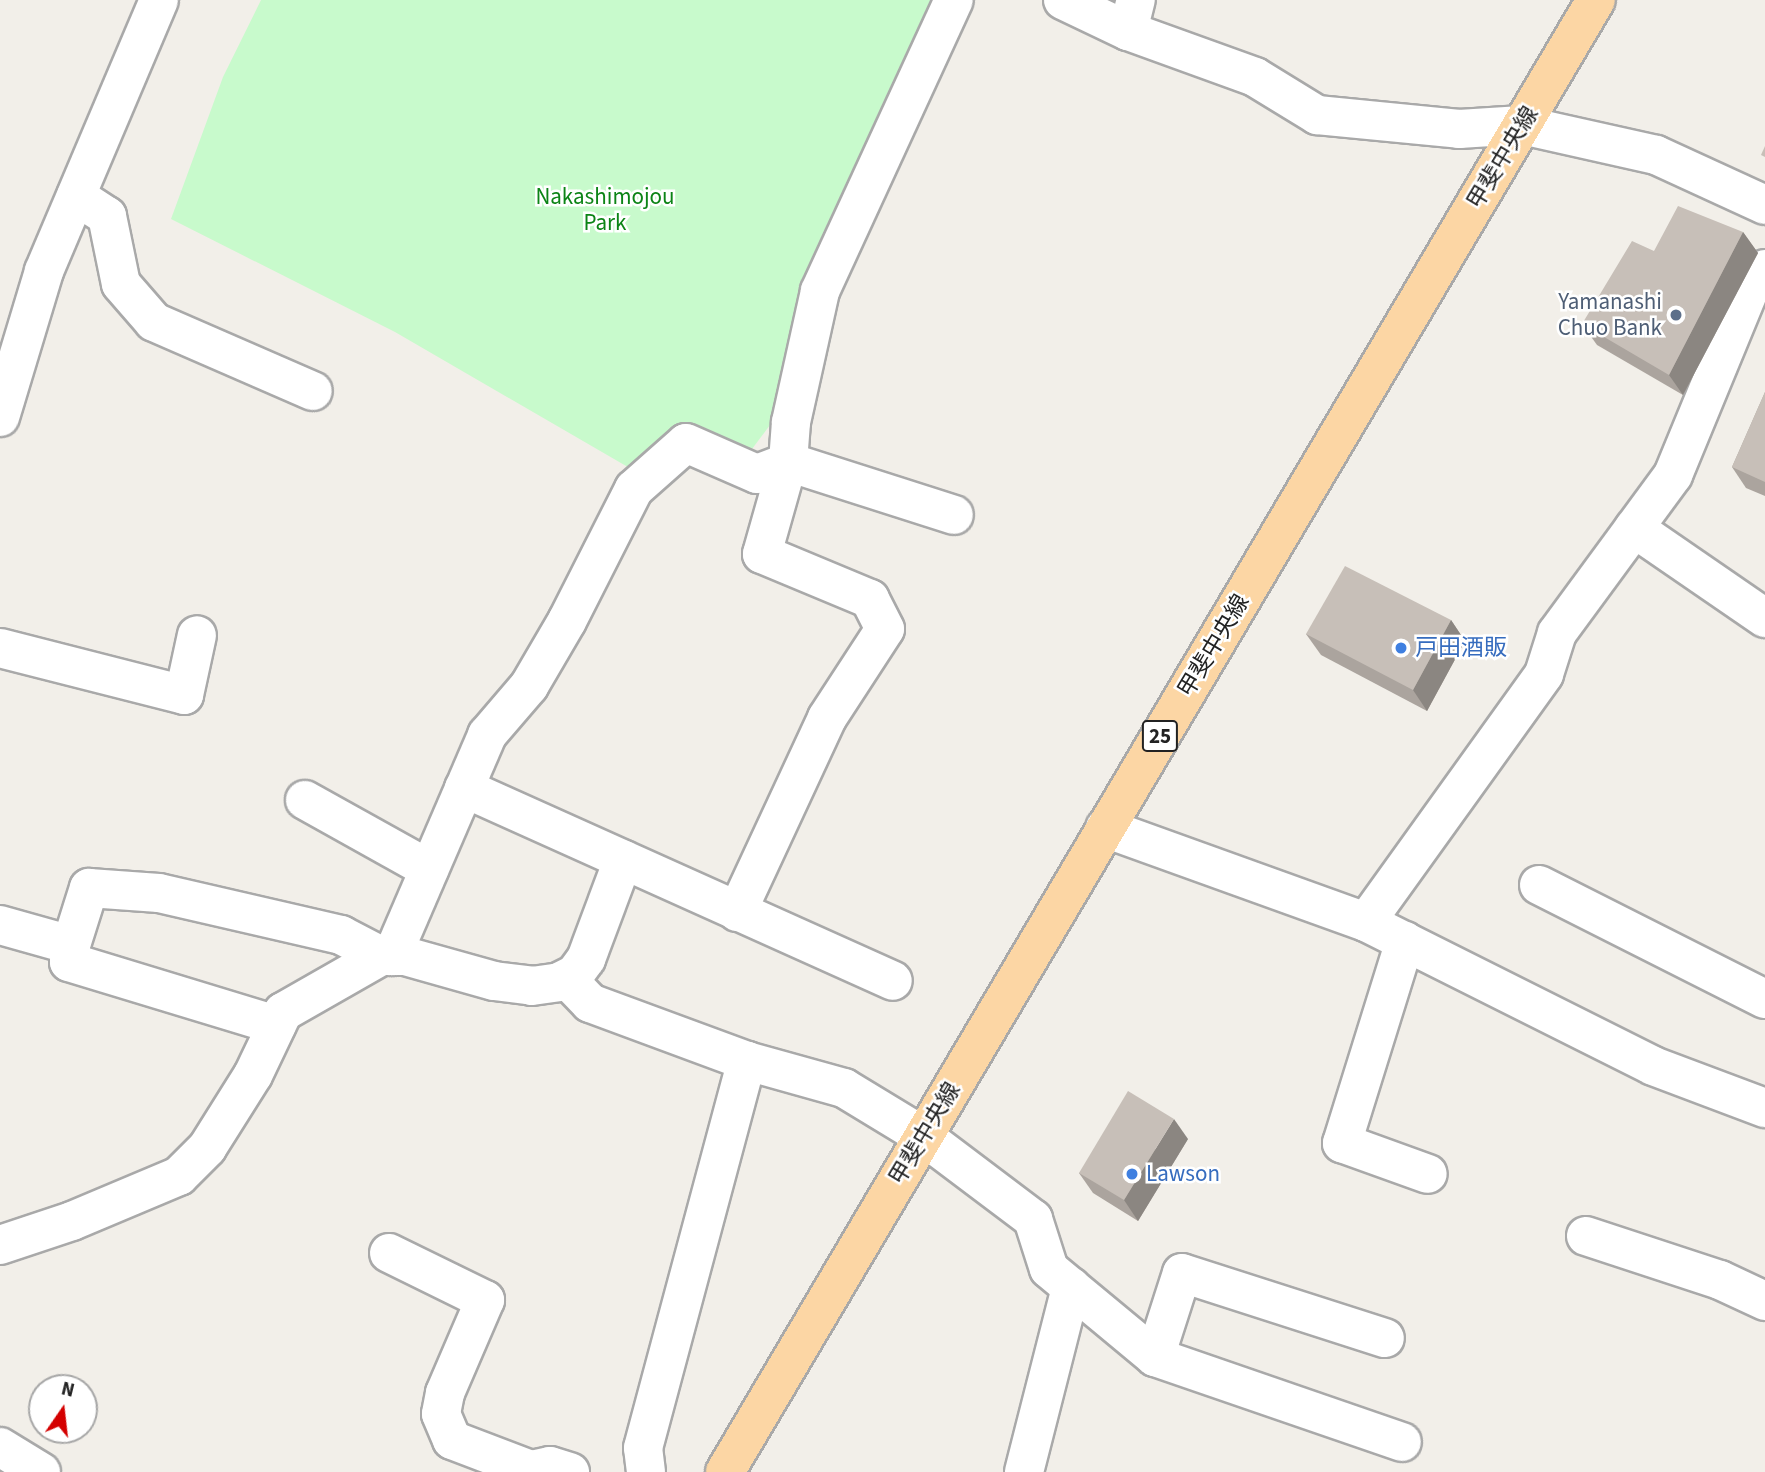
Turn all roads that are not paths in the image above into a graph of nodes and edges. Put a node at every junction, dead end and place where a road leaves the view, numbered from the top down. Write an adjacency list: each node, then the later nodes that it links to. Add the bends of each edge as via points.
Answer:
1 (159, 0): 7 (street)
2 (954, 0): 12 (street, via 820,291 791,422)
3 (1063, 0): 5 (street)
4 (1596, 0): 6 (main road, 甲斐中央線 / 25)
5 (1132, 15): 6 (street, via 1317,115 1459,129)
6 (1522, 125): 8 (street, via 1656,155); 20 (main road, 甲斐中央線 / 25)
7 (76, 196): 10 (street, via 107,216 121,284 154,322); 11 (street, via 44,271)
8 (1765, 205)
9 (1765, 269): 14 (street, via 1755,276 1673,475)
10 (313, 391)
11 (0, 417)
12 (788, 461): 13 (street); 18 (street, via 757,474 686,443 634,489 567,621 529,687 487,735); 24 (street, via 762,554 870,599 885,629 827,718)
13 (954, 516)
14 (1634, 528): 15 (street); 25 (street, via 1557,634 1544,674)
15 (1765, 618)
16 (197, 635): 17 (street, via 184,695)
17 (0, 648)
18 (464, 788): 21 (street); 22 (street)
19 (305, 800): 22 (street)
20 (1105, 828): 25 (street); 36 (main road, 甲斐中央線 / 25)
21 (623, 860): 24 (street); 30 (street, via 586,959)
22 (429, 869): 29 (street)
23 (1539, 886): 32 (street)
24 (737, 912): 31 (street)
25 (1366, 922): 27 (street)
26 (0, 925): 28 (street)
27 (1405, 941): 35 (street, via 1653,1066); 37 (street, via 1342,1143)
28 (71, 945): 29 (street, via 89,888 159,893 341,935); 33 (street, via 69,962)
29 (386, 956): 30 (street, via 405,956 494,981 532,986); 33 (street, via 294,1005 283,1012)
30 (567, 979): 34 (street, via 590,1003)
31 (893, 981)
32 (1765, 999)
33 (277, 1025): 39 (street, via 207,1148 179,1176 72,1221)
34 (747, 1061): 36 (street, via 844,1088); 49 (street, via 643,1448)
35 (1765, 1108)
36 (923, 1136): 41 (street, via 1033,1219 1049,1269); 50 (main road, 甲斐中央線 / 25)
37 (1428, 1174)
38 (1586, 1236): 42 (street, via 1720,1280)
39 (0, 1245)
40 (388, 1253): 48 (street, via 485,1300 445,1393 441,1414 452,1440 531,1470 550,1466)
41 (1071, 1287): 44 (street); 51 (street)
42 (1765, 1301)
43 (1385, 1338): 44 (street, via 1182,1273)
44 (1155, 1357): 45 (street)
45 (1402, 1442)
46 (0, 1447): 47 (street)
47 (41, 1472)
48 (570, 1472)
49 (646, 1472)
50 (724, 1472)
51 (1024, 1472)

